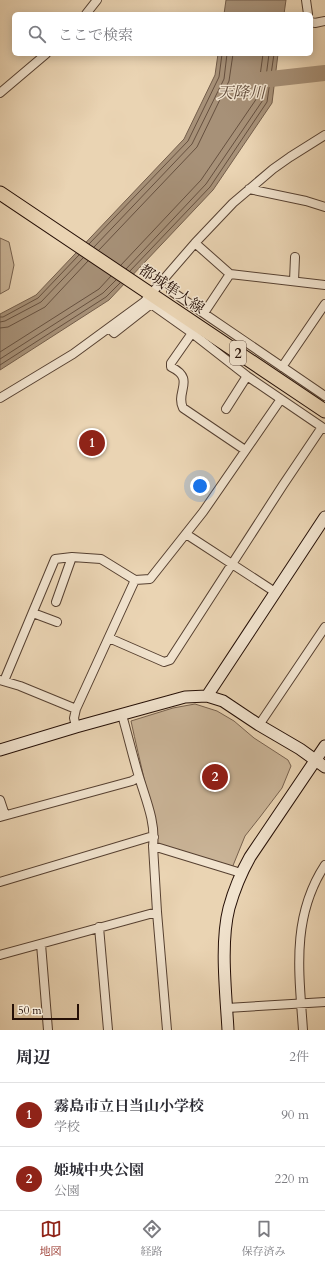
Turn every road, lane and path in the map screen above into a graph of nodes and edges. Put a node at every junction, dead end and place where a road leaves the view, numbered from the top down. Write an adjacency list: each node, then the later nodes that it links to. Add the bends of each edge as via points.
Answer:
1 (97, 0): 3 (street)
2 (306, 0): 4 (street)
3 (88, 12)
4 (308, 12)
5 (325, 21): 6 (street)
6 (313, 22)
7 (44, 56): 8 (street)
8 (0, 93)
9 (325, 135): 10 (street, via 290,156)
10 (249, 189): 12 (street, via 306,200); 13 (street)
11 (0, 193): 19 (main road, 都城隼人線 / 2)
12 (325, 207)
13 (195, 243): 15 (street); 19 (street)
14 (295, 256): 16 (street)
15 (230, 274): 16 (street); 21 (street)
16 (294, 281): 17 (street)
17 (325, 285)
18 (171, 291): 21 (street)
19 (149, 293): 22 (street, via 144,302); 30 (main road, 都城隼人線 / 2)
20 (325, 304): 24 (street)
21 (204, 313): 24 (street)
22 (109, 328): 23 (street, via 114,333 151,304); 27 (street, via 74,354)
23 (192, 333): 25 (street); 32 (street, via 171,363 171,367 183,377 181,404 183,408)
24 (282, 367): 26 (street)
25 (248, 376): 28 (street); 29 (street)
26 (325, 396)
27 (0, 398)
28 (280, 399): 31 (street); 32 (street)
29 (226, 409)
30 (325, 411)
31 (324, 428): 36 (street, via 283,485)
32 (245, 450): 34 (street)
33 (325, 517): 38 (street)
34 (186, 534): 36 (street); 37 (street, via 150,579)
35 (72, 557): 37 (street, via 101,559); 39 (street); 40 (street, via 55,559)
36 (232, 564): 38 (street); 43 (street, via 170,660 164,662)
37 (135, 580): 43 (street)
38 (275, 592): 45 (street)
39 (56, 602)
40 (33, 613): 41 (street); 44 (street)
41 (57, 622)
42 (325, 627): 48 (street)
43 (109, 638): 46 (street)
44 (2, 680): 46 (street)
45 (207, 696): 47 (street, via 186,697); 48 (street, via 223,701)
46 (76, 709): 49 (street)
47 (122, 715): 49 (street); 54 (street)
48 (259, 725): 52 (street, via 300,748)
49 (76, 727): 51 (street)
50 (325, 746): 52 (street)
51 (0, 750)
52 (315, 760): 53 (street); 60 (street)
53 (325, 767)
54 (139, 777): 56 (street); 57 (street, via 150,809)
55 (0, 800): 56 (street)
56 (2, 816)
57 (154, 837): 58 (street); 61 (street)
58 (153, 846): 60 (street); 62 (street)
59 (325, 865): 67 (street, via 314,886 301,927)
60 (241, 873): 68 (street, via 229,909 226,931)
61 (0, 882)
62 (157, 912): 63 (street); 71 (street)
63 (99, 927): 64 (street); 70 (street)
64 (41, 944): 65 (street); 69 (street)
65 (0, 955)
66 (325, 1002): 67 (street)
67 (301, 1003): 68 (street); 73 (street)
68 (227, 1008): 72 (street)
69 (48, 1030)
70 (108, 1030)
71 (167, 1030)
72 (228, 1030)
73 (303, 1030)

